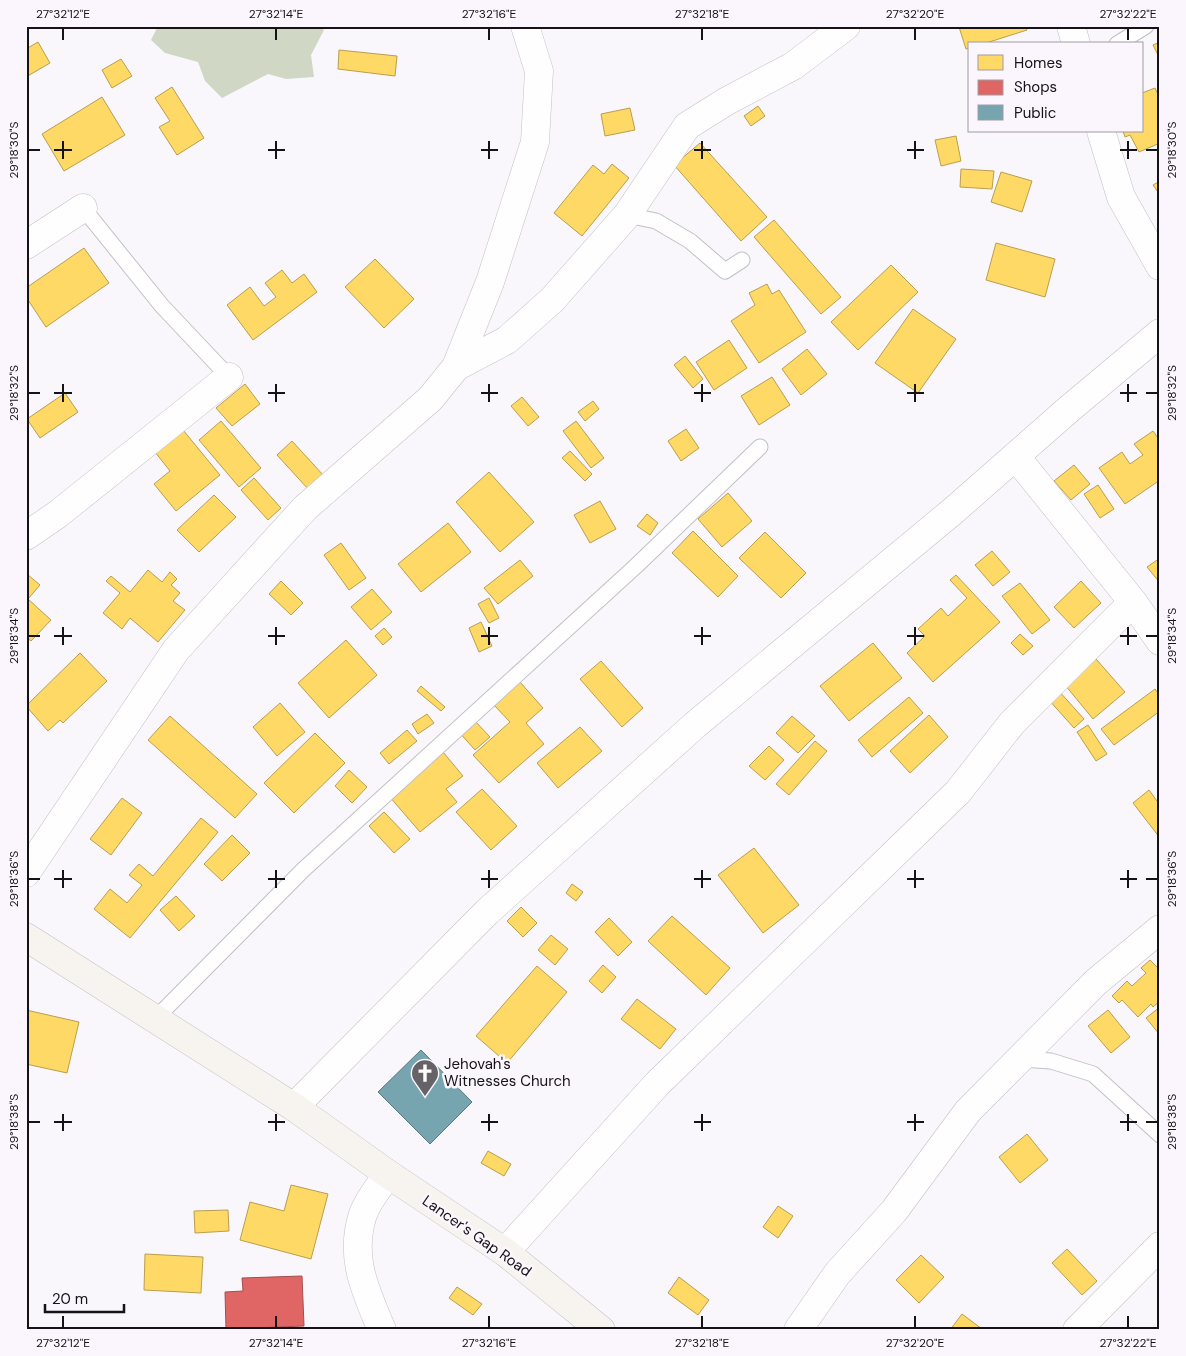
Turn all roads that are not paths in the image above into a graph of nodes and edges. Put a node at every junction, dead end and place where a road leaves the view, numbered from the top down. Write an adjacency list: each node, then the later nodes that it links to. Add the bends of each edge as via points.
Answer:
1 (525, 26): 15 (street, via 539,71 535,142 490,282)
2 (846, 26): 5 (street)
3 (1070, 26): 6 (street)
4 (1146, 26): 7 (lane)
5 (820, 34): 10 (street, via 793,66 687,126)
6 (1075, 42)
7 (1120, 42)
8 (1101, 132): 13 (street, via 1120,197)
9 (83, 208): 11 (street); 16 (lane, via 162,306)
10 (627, 215): 12 (lane, via 656,221 690,240 725,271); 15 (street, via 552,300 507,340)
11 (26, 245)
12 (742, 260)
13 (1160, 266)
14 (1160, 334): 18 (street)
15 (456, 366): 22 (street, via 430,399 304,508 176,650)
16 (229, 377): 19 (street)
17 (760, 448): 25 (lane, via 636,566 303,870)
18 (1016, 457): 20 (street); 27 (street, via 695,725 487,912)
19 (26, 536)
20 (1133, 602): 21 (street); 31 (street, via 1012,723 958,792 657,1084)
21 (1160, 641)
22 (26, 873)
23 (1160, 929): 26 (street, via 1096,982)
24 (26, 937): 25 (main road, Lancer's Gap Road)
25 (156, 1018): 27 (main road, Lancer's Gap Road)
26 (1020, 1060): 28 (lane, via 1051,1061 1093,1074); 34 (street, via 968,1111 894,1211 837,1274)
27 (294, 1107): 29 (main road, Lancer's Gap Road)
28 (1160, 1135)
29 (388, 1174): 31 (main road, Lancer's Gap Road); 32 (street, via 364,1212 356,1247 365,1289)
30 (1160, 1246): 35 (street)
31 (505, 1252): 33 (main road, Lancer's Gap Road)
32 (382, 1330)
33 (601, 1330)
34 (798, 1330)
35 (1077, 1330)

